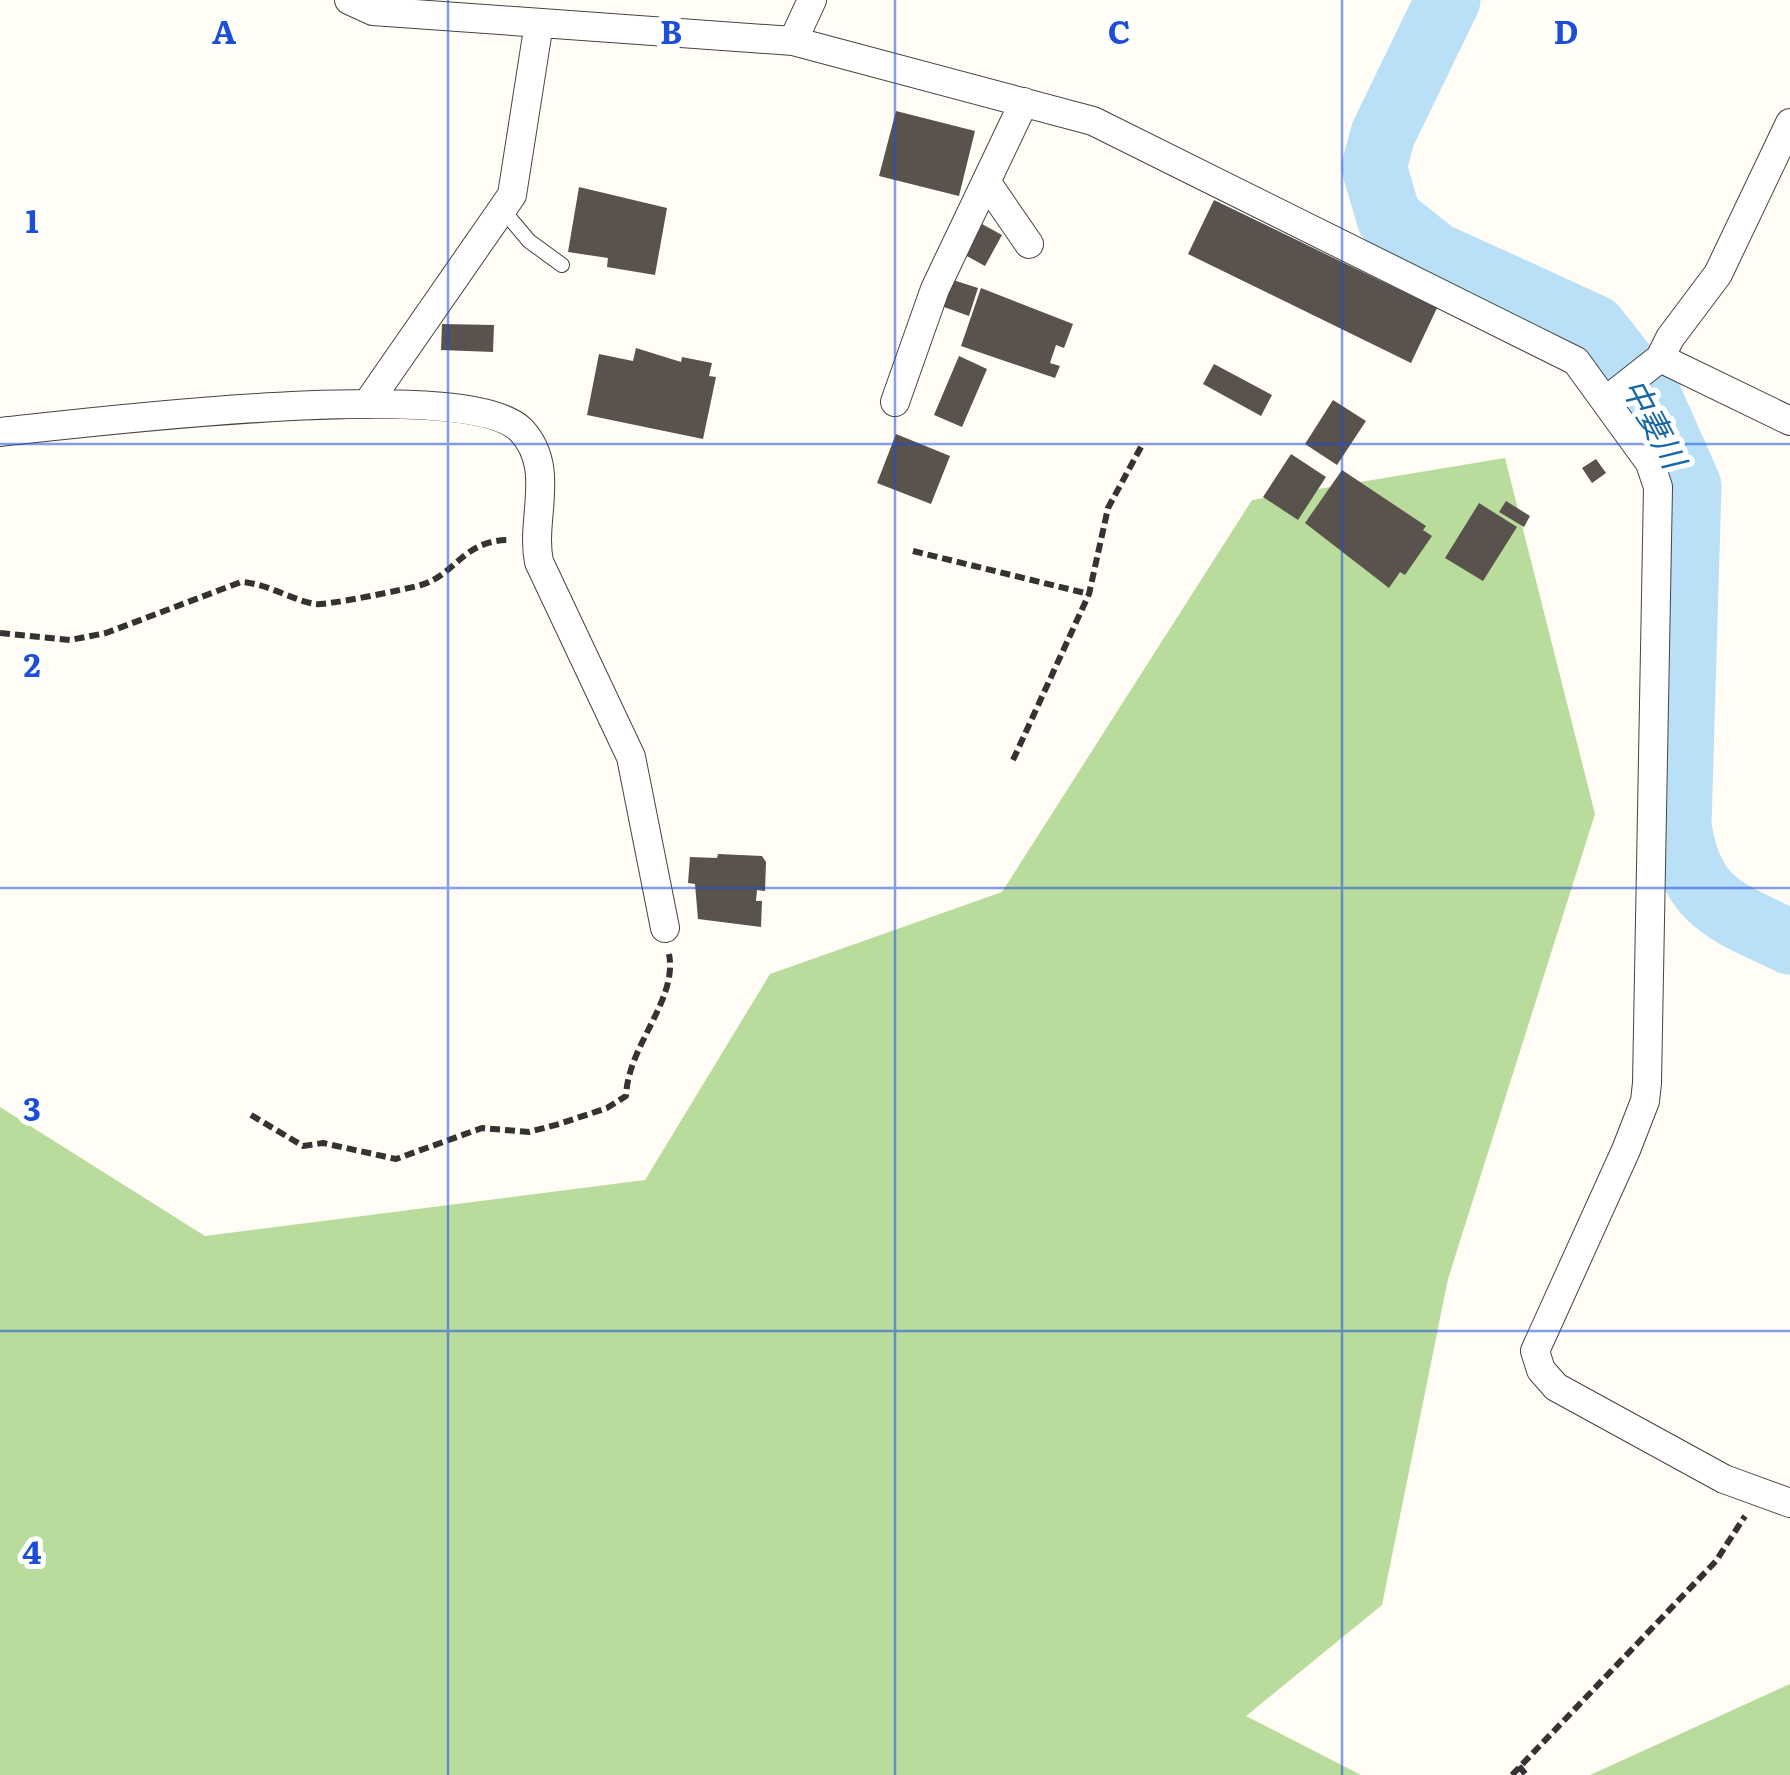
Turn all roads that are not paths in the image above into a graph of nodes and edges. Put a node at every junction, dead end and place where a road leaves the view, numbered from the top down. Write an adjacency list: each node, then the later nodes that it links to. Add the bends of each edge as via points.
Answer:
1 (349, 0): 3 (street, via 373,12)
2 (812, 0): 4 (street)
3 (539, 23): 4 (street); 8 (street, via 512,195)
4 (793, 41): 5 (street)
5 (1024, 102): 7 (street); 12 (street, via 1093,120 1550,344)
6 (1790, 123): 11 (street, via 1718,274)
7 (987, 183): 9 (street); 13 (street, via 935,289)
8 (502, 209): 10 (lane); 14 (street)
9 (1029, 244)
10 (562, 265)
11 (1652, 365): 12 (street); 15 (street)
12 (1613, 395): 18 (street, via 1658,487 1646,1101 1535,1351 1556,1387 1759,1494)
13 (895, 402)
14 (366, 404): 16 (street); 17 (street, via 498,416 520,429 533,448 541,475 534,539 559,608 632,757)
15 (1790, 421)
16 (0, 432)
17 (665, 928)
18 (1790, 1503)

